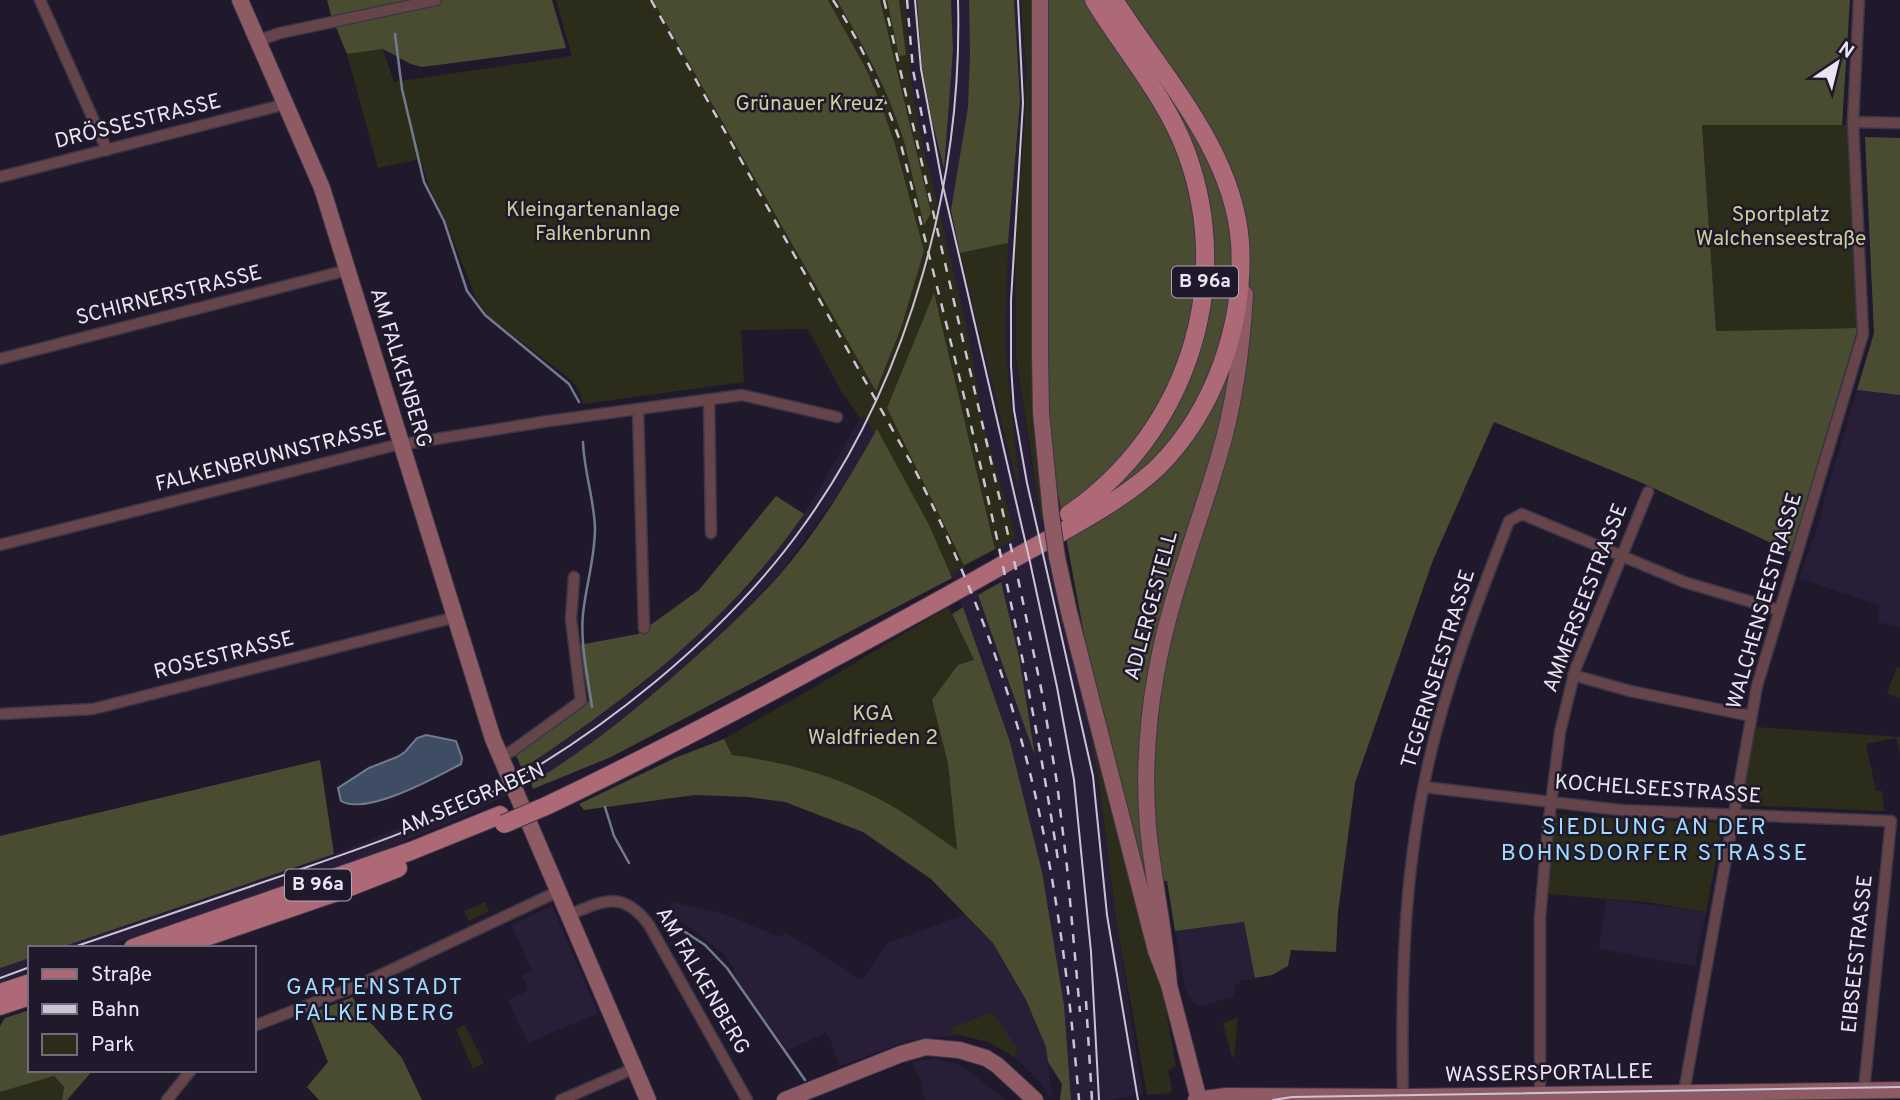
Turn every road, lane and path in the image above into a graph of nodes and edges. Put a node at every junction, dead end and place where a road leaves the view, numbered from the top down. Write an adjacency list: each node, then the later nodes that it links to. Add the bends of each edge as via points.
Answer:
1 (40, 0): 12 (street)
2 (240, 0): 8 (main road, AM FALKENBERG)
3 (436, 0): 8 (street)
4 (1040, 0): 44 (main road, ADLERGESTELL, bridge, via 1041,413 1051,514 1069,612)
5 (1094, 0): 29 (main road, B 96a, via 1170,117 1187,154 1199,199 1206,251 1205,289 1185,372 1165,413 1137,453 1087,502)
6 (1114, 0): 14 (main road, ADLERGESTELL / B 96a, via 1214,154)
7 (1859, 0): 10 (street, WALCHENSEESTRASSE)
8 (257, 41): 9 (main road, AM FALKENBERG)
9 (286, 104): 12 (street, DRÖSSESTRASSE); 15 (main road, AM FALKENBERG, via 322,187)
10 (1853, 122): 11 (street); 26 (street, WALCHENSEESTRASSE, via 1863,334)
11 (1900, 123)
12 (107, 150): 13 (street, DRÖSSESTRASSE)
13 (0, 177)
14 (1240, 243): 29 (main road, ADLERGESTELL / B 96a, via 1237,306 1220,372 1182,439 1158,467 1097,511 941,600); 44 (main road, ADLERGESTELL, via 1244,328 1234,392 1220,455 1165,632 1151,710 1148,828)
15 (348, 270): 16 (street, SCHIRNERSTRASSE); 20 (main road, AM FALKENBERG)
16 (0, 359)
17 (709, 400): 18 (street, FALKENBRUNNSTRASSE); 19 (street, FALKENBRUNNSTRASSE, via 742,395); 22 (street)
18 (638, 409): 20 (street, FALKENBRUNNSTRASSE); 28 (street)
19 (837, 417)
20 (402, 444): 23 (street, FALKENBRUNNSTRASSE); 27 (main road, AM FALKENBERG)
21 (1647, 492): 24 (street, AMMERSEESTRASSE)
22 (711, 533)
23 (0, 545)
24 (1621, 556): 26 (street, via 1694,586); 30 (street, AMMERSEESTRASSE); 34 (street, TEGERNSEESTRASSE, via 1522,514 1509,521 1476,606)
25 (574, 577): 33 (street, via 571,619 581,701)
26 (1779, 610): 32 (street, WALCHENSEESTRASSE)
27 (456, 617): 31 (street, ROSESTRASSE, via 93,709); 33 (main road, AM FALKENBERG)
28 (644, 628)
29 (816, 662): 37 (main road, AM SEEGRABEN / B 96a)
30 (1573, 676): 32 (street); 35 (street, AMMERSEESTRASSE)
31 (0, 714)
32 (1751, 716): 36 (street, WALCHENSEESTRASSE)
33 (500, 755): 39 (main road, AM FALKENBERG)
34 (1423, 787): 35 (street, KOCHELSEESTRASSE); 56 (street, TEGERNSEESTRASSE, via 1410,865 1403,958)
35 (1551, 803): 36 (street, KOCHELSEESTRASSE); 54 (street, AMMERSEESTRASSE, via 1541,917)
36 (1732, 816): 38 (street, KOCHELSEESTRASSE); 53 (street, WALCHENSEESTRASSE)
37 (502, 819): 41 (main road, AM SEEGRABEN / B 96a); 42 (main road, AM SEEGRABEN / B 96a, via 337,892)
38 (1891, 821): 51 (street, EIBSEESTRASSE)
39 (559, 891): 40 (main road, AM FALKENBERG); 48 (street, via 357,986)
40 (569, 915): 49 (main road, AM FALKENBERG); 60 (street, AM FALKENBERG, via 613,900 639,912)
41 (139, 946)
42 (180, 946)
43 (28, 984): 45 (main road)
44 (1168, 985): 63 (main road, ADLERGESTELL)
45 (0, 993)
46 (28, 997): 47 (main road)
47 (0, 1006)
48 (256, 1025)
49 (635, 1068): 58 (street); 59 (main road, AM FALKENBERG)
50 (189, 1072): 57 (street)
51 (1864, 1090): 52 (main road, WASSERSPORTALLEE); 55 (main road, WASSERSPORTALLEE)
52 (1900, 1090)
53 (1684, 1092): 54 (main road, WASSERSPORTALLEE); 55 (main road, WASSERSPORTALLEE)
54 (1539, 1096): 56 (main road, WASSERSPORTALLEE)
55 (1747, 1096)
56 (1403, 1097): 63 (main road, WASSERSPORTALLEE, via 1224,1096)
57 (167, 1100)
58 (561, 1100)
59 (648, 1100)
60 (747, 1100)
61 (786, 1100): 62 (main road, via 926,1047 986,1058)
62 (1035, 1100)
63 (1198, 1100)

